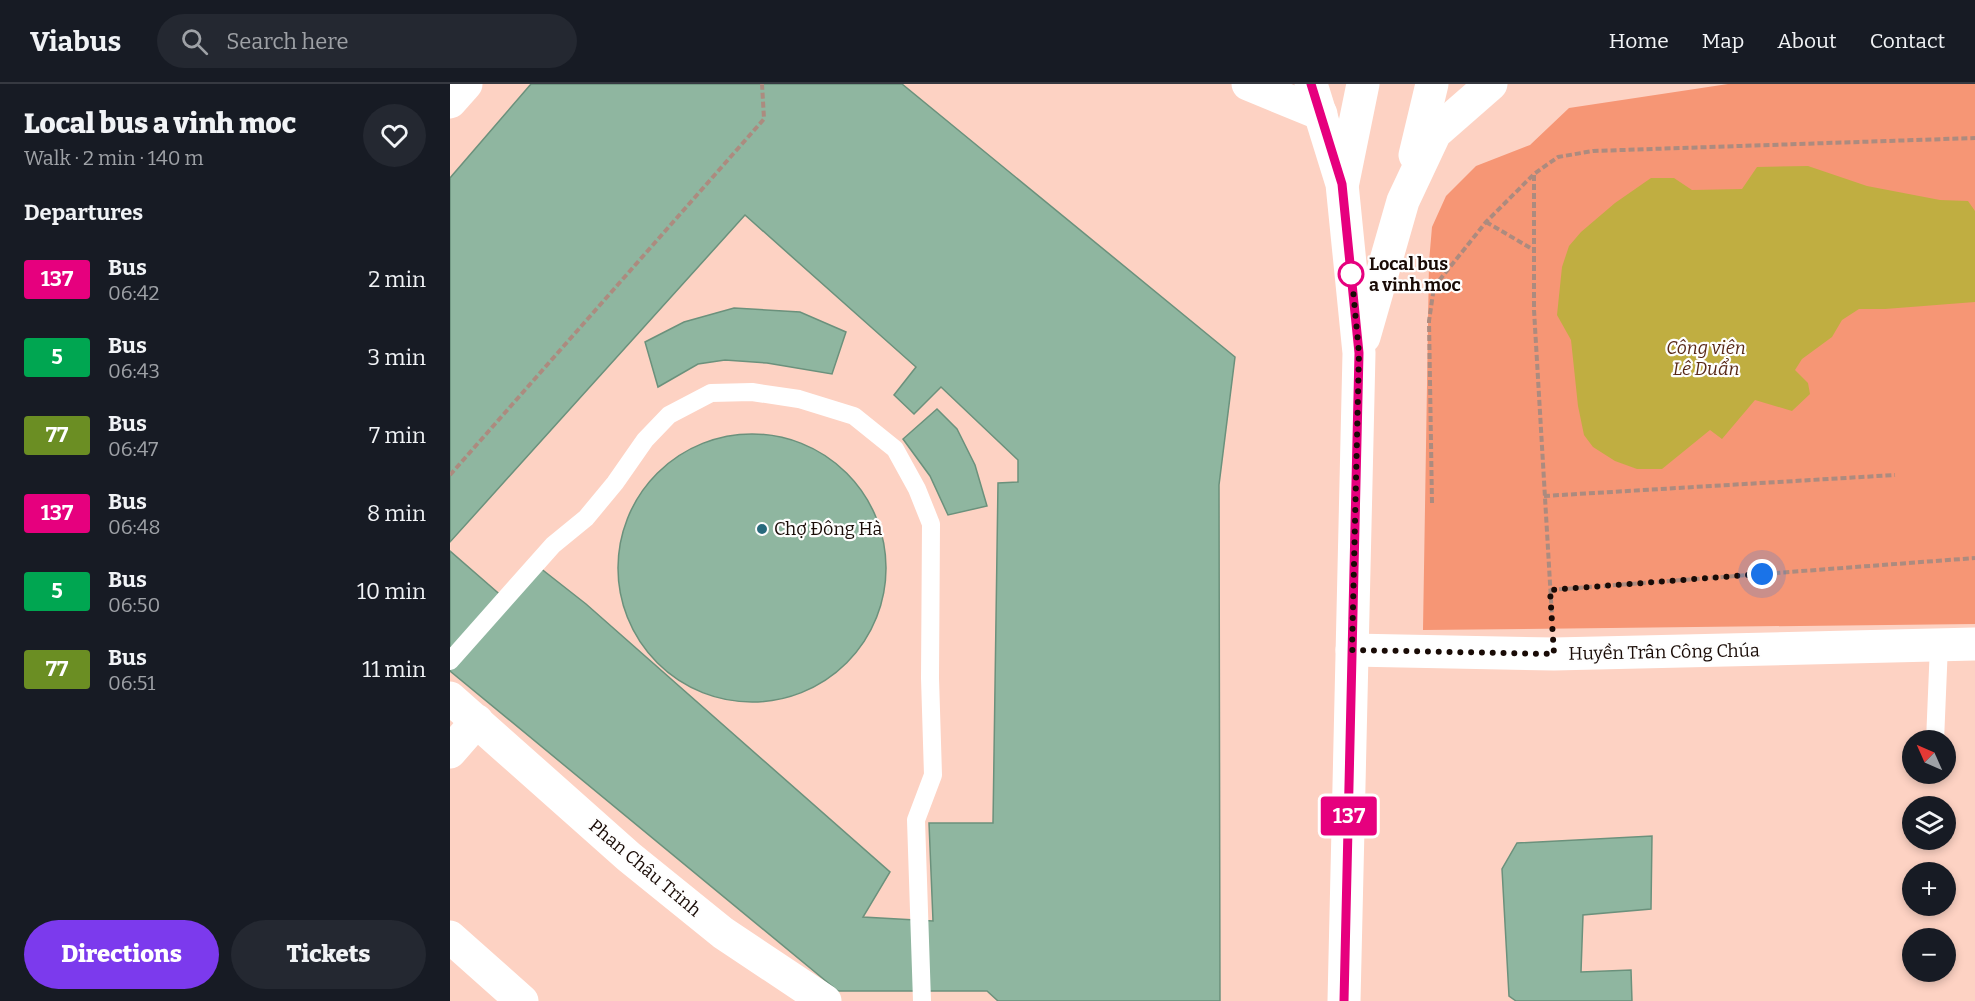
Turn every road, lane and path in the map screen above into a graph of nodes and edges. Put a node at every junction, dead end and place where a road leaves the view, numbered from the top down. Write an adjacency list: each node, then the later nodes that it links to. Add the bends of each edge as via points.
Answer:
1 (465, 84): 8 (main road)
2 (762, 84): 17 (path, via 764,119)
3 (1248, 84): 9 (main road)
4 (1311, 84): 9 (main road)
5 (1363, 84): 12 (main road)
6 (1432, 84): 13 (main road)
7 (1491, 84): 13 (main road, via 1436,133)
8 (450, 102)
9 (1321, 114): 12 (main road)
10 (1975, 138): 11 (path, via 1593,151 1558,157)
11 (1534, 174): 14 (path); 15 (path)
12 (1342, 184): 16 (main road)
13 (1403, 201): 16 (main road)
14 (1486, 222): 15 (path); 20 (path, via 1434,287 1429,321)
15 (1534, 250): 19 (path)
16 (1359, 353): 25 (main road)
17 (450, 475)
18 (1895, 475): 19 (path)
19 (1544, 496): 22 (path)
20 (1432, 503)
21 (1975, 558): 22 (path)
22 (1550, 590): 26 (path)
23 (1975, 644): 24 (main road, Huyền Trân Công Chúa)
24 (1939, 645): 26 (main road, Huyền Trân Công Chúa); 30 (lane)
25 (1352, 650): 26 (main road, Huyền Trân Công Chúa); 36 (main road)
26 (1554, 654)
27 (450, 661): 35 (lane, via 553,545 586,518 645,440 669,416 711,393 752,392 799,399 854,416 895,449 931,524 933,775 916,820)
28 (450, 698): 29 (main road, Phan Châu Trinh)
29 (477, 721): 31 (main road); 34 (main road, Phan Châu Trinh, via 629,857 723,933)
30 (1935, 730)
31 (450, 752)
32 (450, 937): 33 (main road)
33 (522, 1001)
34 (825, 1001)
35 (922, 1001)
36 (1344, 1001)

